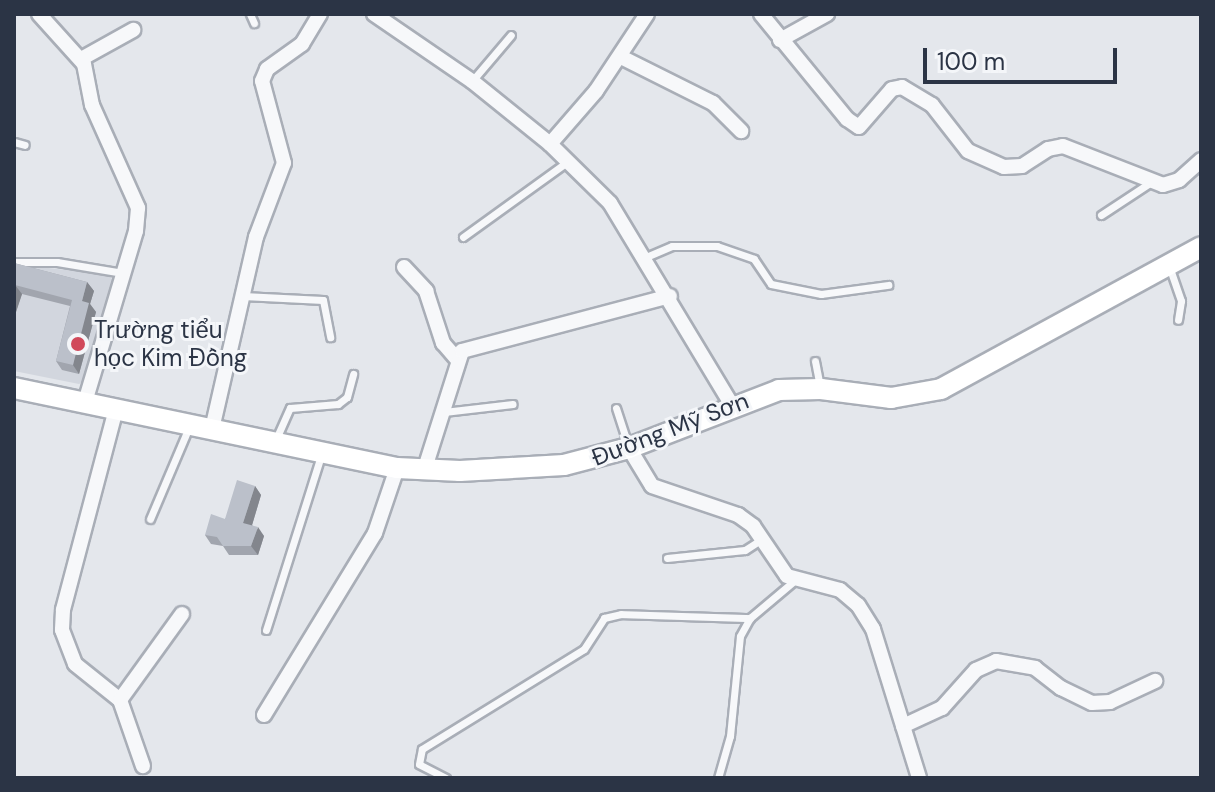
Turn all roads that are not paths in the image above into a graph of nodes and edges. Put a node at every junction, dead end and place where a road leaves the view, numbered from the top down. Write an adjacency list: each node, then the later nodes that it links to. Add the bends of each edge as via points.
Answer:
1 (39, 14): 13 (street)
2 (250, 14): 8 (lane)
3 (320, 14): 31 (street, via 302,44 267,69 262,81 284,163 265,204)
4 (374, 14): 14 (street)
5 (647, 14): 12 (street)
6 (761, 14): 11 (street)
7 (827, 14): 11 (street)
8 (254, 23)
9 (133, 30): 13 (street)
10 (511, 35): 14 (lane)
11 (780, 40): 21 (street, via 859,127 892,89 902,87 932,105 968,151 990,163 1014,169 1063,146)
12 (621, 57): 15 (street, via 713,103); 17 (street)
13 (81, 59): 29 (street, via 92,105 138,208)
14 (472, 81): 17 (street)
15 (741, 131)
16 (14, 142): 18 (lane)
17 (550, 144): 20 (street)
18 (25, 145)
19 (1201, 160): 21 (street, via 1173,184)
20 (567, 162): 23 (lane); 25 (street, via 610,203)
21 (1153, 181): 22 (lane)
22 (1101, 215)
23 (463, 237)
24 (1201, 247): 27 (street, Đường Mỹ Sơn)
25 (646, 257): 30 (lane, via 672,246 717,246 754,259 771,284 821,294); 32 (street)
26 (14, 262): 29 (lane, via 57,262)
27 (1168, 264): 33 (lane, via 1180,292); 39 (street, Đường Mỹ Sơn, via 941,389 891,398)
28 (404, 267): 35 (street, via 426,291 443,343)
29 (123, 273): 40 (street)
30 (888, 285)
31 (241, 296): 34 (lane, via 323,300); 47 (street)
32 (670, 296): 35 (street, via 569,320 503,344 468,347); 42 (street)
33 (1178, 320)
34 (330, 337)
35 (456, 358): 45 (street)
36 (815, 361): 39 (lane)
37 (353, 374): 48 (lane, via 347,397 338,404 290,408)
38 (14, 388): 40 (street, Đường Mỹ Sơn)
39 (821, 389): 42 (street, Đường Mỹ Sơn, via 779,390)
40 (85, 402): 44 (street, Đường Mỹ Sơn)
41 (513, 404): 45 (lane)
42 (732, 405): 49 (street, Đường Mỹ Sơn)
43 (616, 408): 49 (lane)
44 (116, 409): 46 (street, Đường Mỹ Sơn); 61 (street, via 62,622 75,664)
45 (441, 413): 52 (street)
46 (189, 425): 47 (street, Đường Mỹ Sơn); 53 (lane)
47 (212, 429): 48 (street, Đường Mỹ Sơn)
48 (274, 445): 50 (street, Đường Mỹ Sơn)
49 (629, 448): 52 (street, Đường Mỹ Sơn, via 564,465); 54 (street, via 652,486 738,515)
50 (321, 456): 51 (street, Đường Mỹ Sơn); 59 (lane)
51 (397, 468): 52 (street, Đường Mỹ Sơn); 62 (street, via 375,533)
52 (424, 471)
53 (150, 519)
54 (762, 539): 55 (lane, via 745,550); 56 (street)
55 (667, 558)
56 (794, 581): 58 (lane); 63 (street, via 840,590 867,616)
57 (182, 614): 61 (street)
58 (750, 618): 65 (lane, via 604,618 584,649 422,749 419,764); 66 (lane, via 737,646 730,736)
59 (266, 630)
60 (1155, 681): 63 (street, via 1110,702 1092,703 1035,668 996,661 976,670 942,708)
61 (120, 700): 64 (street)
62 (264, 715)
63 (903, 726): 67 (street)
64 (143, 766)
65 (446, 778)
66 (718, 778)
67 (919, 778)

